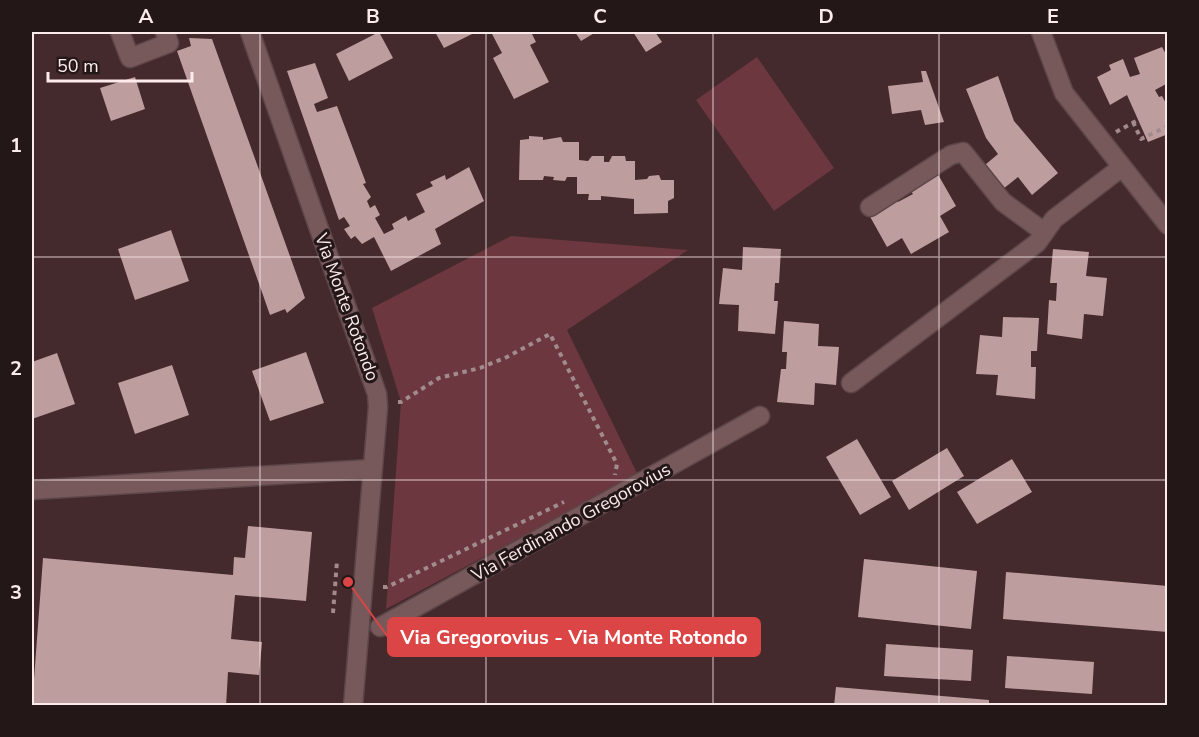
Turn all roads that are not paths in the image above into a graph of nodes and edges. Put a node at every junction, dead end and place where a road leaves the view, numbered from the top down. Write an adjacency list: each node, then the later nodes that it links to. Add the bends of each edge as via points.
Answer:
1 (120, 32): 2 (street, via 130,58 169,43)
2 (165, 32)
3 (250, 32): 11 (street, Via Monte Rotondo, via 374,382 378,407)
4 (1041, 32): 5 (street, via 1064,93)
5 (1122, 167): 7 (street); 8 (street, via 1053,219)
6 (870, 207): 8 (street, via 951,155 963,152 1003,202)
7 (1167, 225)
8 (1044, 232): 9 (street, via 1036,243)
9 (851, 383)
10 (760, 416): 13 (street, Via Ferdinando Gregorovius)
11 (371, 469): 12 (street); 14 (street)
12 (32, 490)
13 (381, 627)
14 (353, 705)

